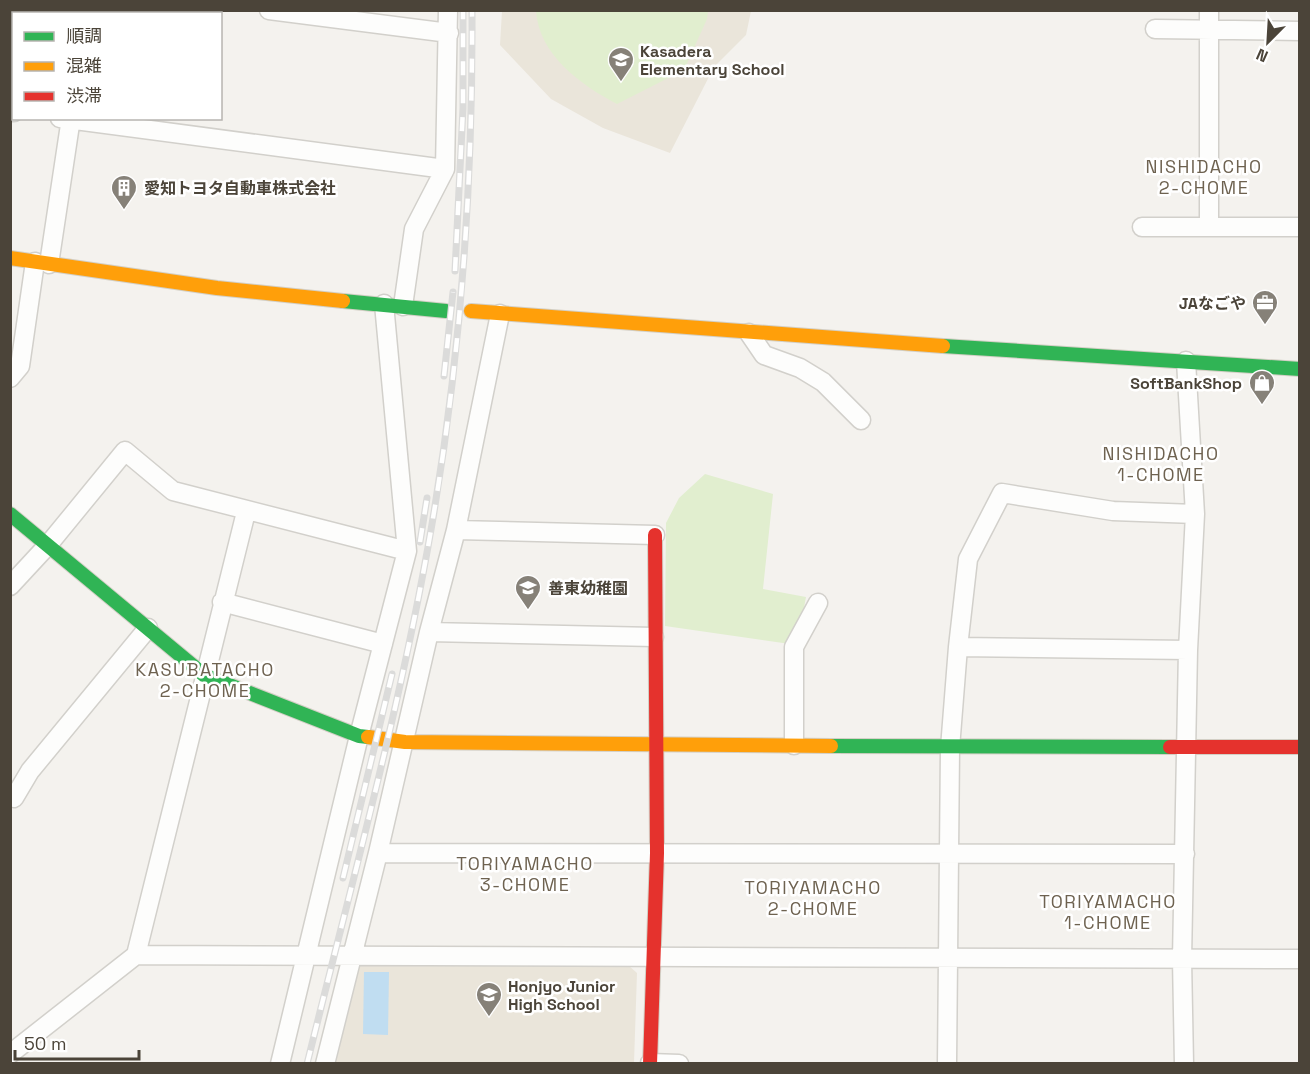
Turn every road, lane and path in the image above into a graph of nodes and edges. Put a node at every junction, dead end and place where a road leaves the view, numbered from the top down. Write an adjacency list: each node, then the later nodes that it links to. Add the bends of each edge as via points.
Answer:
1 (269, 10): 7 (street)
2 (448, 10): 7 (street)
3 (1209, 10): 5 (street)
4 (1155, 29): 5 (street)
5 (1209, 30): 6 (street); 12 (street)
6 (1299, 31)
7 (449, 33): 10 (street)
8 (67, 120): 15 (street)
9 (75, 120): 10 (street)
10 (445, 169): 17 (street, via 414,229)
11 (1142, 227): 12 (street)
12 (1209, 227): 13 (street)
13 (1299, 227)
14 (10, 258): 15 (street)
15 (42, 263): 16 (street, via 216,288); 24 (street, via 20,366)
16 (384, 304): 17 (street); 32 (street)
17 (403, 306): 18 (street)
18 (446, 310)
19 (471, 311): 20 (street)
20 (500, 314): 21 (street); 29 (street)
21 (749, 333): 22 (street); 25 (street, via 764,355 800,368 823,382)
22 (1186, 361): 23 (street); 28 (street)
23 (1299, 369)
24 (10, 378)
25 (861, 420)
26 (246, 512): 31 (street, via 173,491 125,451); 32 (street); 34 (street)
27 (10, 514): 31 (street)
28 (1195, 514): 40 (street, via 1113,511 1002,493 968,559); 41 (street)
29 (456, 531): 30 (street); 37 (street)
30 (655, 535): 38 (street)
31 (48, 545): 33 (street); 36 (street)
32 (407, 551): 39 (street)
33 (10, 586)
34 (222, 603): 39 (street); 42 (street)
35 (818, 603): 45 (street, via 794,647)
36 (148, 628): 42 (street); 50 (street, via 30,771)
37 (429, 632): 38 (street); 44 (street)
38 (654, 637): 46 (street)
39 (383, 644): 43 (street)
40 (958, 647): 41 (street); 49 (street)
41 (1188, 650): 47 (street)
42 (204, 675): 43 (street); 55 (street)
43 (359, 736): 44 (street); 56 (street)
44 (405, 742): 46 (street); 51 (street)
45 (794, 745): 46 (street); 49 (street)
46 (656, 746): 52 (street)
47 (1187, 746): 48 (street); 49 (street); 53 (street)
48 (1299, 747)
49 (950, 748): 54 (street)
50 (14, 798)
51 (378, 854): 52 (street); 57 (street)
52 (657, 854): 54 (street); 58 (street)
53 (1185, 854): 54 (street); 60 (street)
54 (950, 856): 59 (street)
55 (136, 955): 56 (street); 62 (street)
56 (306, 955): 57 (street); 64 (street)
57 (351, 955): 58 (street); 65 (street)
58 (652, 957): 59 (street); 63 (street)
59 (948, 958): 60 (street); 67 (street)
60 (1182, 959): 61 (street); 68 (street)
61 (1299, 959)
62 (10, 1054)
63 (650, 1063): 66 (street)
64 (280, 1064)
65 (325, 1064)
66 (679, 1064)
67 (947, 1064)
68 (1184, 1064)

